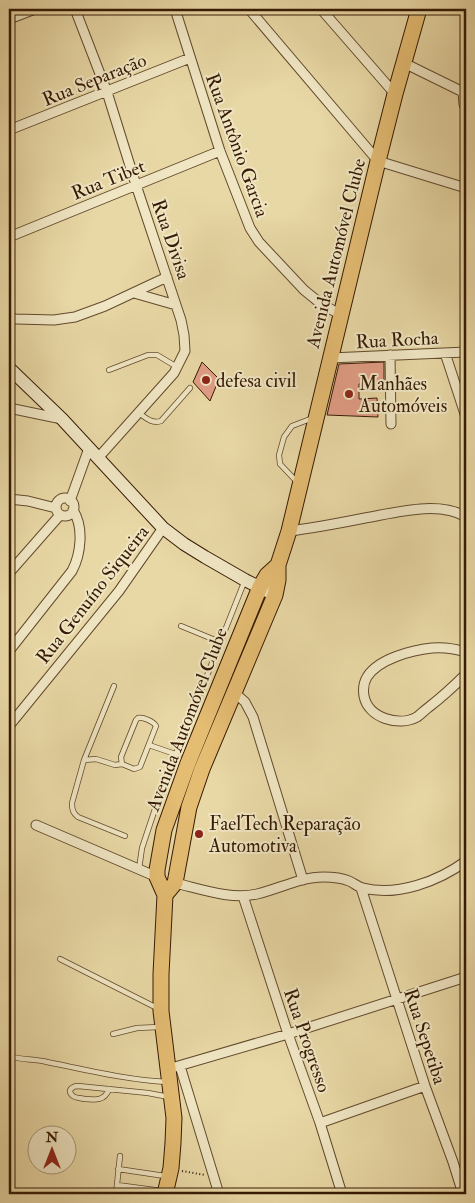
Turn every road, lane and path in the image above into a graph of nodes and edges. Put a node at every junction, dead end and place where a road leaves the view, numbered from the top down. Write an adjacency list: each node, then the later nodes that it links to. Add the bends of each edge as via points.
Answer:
1 (35, 9): 7 (street)
2 (76, 9): 10 (street, Rua Divisa)
3 (174, 9): 8 (street, Rua Antônio Garcia)
4 (249, 9): 16 (street)
5 (321, 9): 12 (street)
6 (419, 9): 9 (main road, Avenida Automóvel Clube)
7 (9, 19)
8 (190, 58): 10 (street, Rua Separação); 15 (street, Rua Antônio Garcia)
9 (404, 63): 11 (street); 12 (main road, Avenida Automóvel Clube)
10 (107, 92): 14 (street, Rua Separação); 17 (street, Rua Divisa)
11 (464, 92): 13 (street)
12 (395, 94): 16 (main road, Avenida Automóvel Clube)
13 (466, 110)
14 (9, 130)
15 (220, 151): 17 (street, Rua Tibet); 23 (street, Rua Antônio Garcia, via 250,228 260,242 304,290)
16 (378, 161): 18 (street); 23 (main road, Avenida Automóvel Clube)
17 (136, 185): 19 (street, Rua Tibet); 20 (street, Rua Divisa)
18 (466, 188)
19 (9, 237)
20 (168, 277): 21 (street); 22 (street, Rua Divisa)
21 (134, 293): 22 (street); 24 (street, via 75,317 54,320)
22 (176, 305): 29 (street, Rua Divisa, via 185,351)
23 (341, 315): 28 (main road, Avenida Automóvel Clube)
24 (9, 318)
25 (466, 352): 26 (street, Rua Rocha)
26 (445, 353): 27 (street, Rua Rocha); 36 (street)
27 (390, 355): 28 (street, Rua Rocha); 38 (street)
28 (330, 358): 35 (main road, Avenida Automóvel Clube)
29 (177, 367): 31 (lane, via 157,355 148,355); 34 (street, Rua Divisa)
30 (9, 368): 37 (street)
31 (109, 370)
32 (190, 388): 34 (lane, via 161,421 152,421)
33 (9, 408): 37 (street)
34 (138, 412): 39 (street, Rua Divisa)
35 (316, 417): 40 (main road, Avenida Automóvel Clube); 40 (lane, via 292,426 284,437 279,455 280,464)
36 (466, 417)
37 (62, 419): 39 (street)
38 (391, 424)
39 (93, 453): 42 (street); 45 (street)
40 (300, 485): 46 (main road, Avenida Automóvel Clube)
41 (9, 499): 43 (street)
42 (72, 505): 43 (street, via 68,515); 43 (street, via 66,498 61,499 57,503); 54 (street, via 80,542 76,563)
43 (58, 511): 48 (street)
44 (466, 516): 46 (street, via 425,509)
45 (164, 528): 49 (street, via 184,544); 60 (street, Rua Genuíno Siqueira, via 118,591)
46 (289, 531): 47 (main road, Avenida Automóvel Clube)
47 (278, 565): 50 (main road, Avenida Automóvel Clube); 51 (main road, Avenida Automóvel Clube)
48 (9, 573)
49 (245, 580): 50 (street); 53 (lane)
50 (260, 588): 51 (street); 56 (main road, Avenida Automóvel Clube)
51 (275, 595): 59 (main road, Avenida Automóvel Clube)
52 (181, 626): 53 (lane)
53 (220, 642): 62 (lane)
54 (9, 651)
55 (466, 652): 57 (street, via 433,648 387,660 366,678 365,700 379,716 403,721 416,717)
56 (224, 674): 59 (main road, via 227,685); 62 (main road, Avenida Automóvel Clube)
57 (466, 674)
58 (114, 686): 63 (lane)
59 (234, 692): 65 (main road, Avenida Automóvel Clube); 71 (street, via 246,702 253,717)
60 (9, 726)
61 (148, 745): 62 (lane); 64 (lane, via 138,769); 64 (lane, via 156,726 138,718 121,757)
62 (181, 758): 65 (main road); 69 (lane, via 147,829); 70 (main road, Avenida Automóvel Clube)
63 (84, 760): 64 (lane, via 96,759 115,766); 67 (lane, via 72,803 73,811 78,817)
64 (122, 764)
65 (202, 769): 72 (main road, Avenida Automóvel Clube, via 188,807)
66 (36, 824): 69 (street)
67 (125, 836)
68 (466, 861): 73 (street, via 434,880 418,885 386,891)
69 (139, 869): 70 (street)
70 (156, 877): 74 (main road)
71 (303, 880): 73 (street, via 337,878); 75 (street)
72 (176, 883): 74 (main road); 75 (street)
73 (361, 888): 78 (street, Rua Sepetiba)
74 (165, 895): 79 (main road)
75 (243, 896): 82 (street, Rua Progresso)
76 (60, 959): 79 (lane)
77 (466, 977): 78 (street)
78 (397, 1000): 82 (street); 85 (street, Rua Sepetiba)
79 (161, 1011): 80 (main road)
80 (163, 1027): 81 (lane, via 137,1028); 84 (main road)
81 (112, 1034)
82 (288, 1034): 84 (street); 88 (street, Rua Progresso)
83 (9, 1056): 84 (lane, via 146,1081)
84 (172, 1072): 87 (main road); 92 (street)
85 (425, 1086): 88 (street); 98 (street, Rua Sepetiba)
86 (109, 1089): 86 (lane, via 74,1086 70,1091 74,1097 94,1100 102,1099); 87 (lane)
87 (172, 1097): 91 (main road, via 174,1144)
88 (320, 1123): 97 (street, Rua Progresso)
89 (120, 1156): 90 (lane)
90 (118, 1169): 91 (lane); 93 (lane)
91 (170, 1172): 92 (path); 94 (main road)
92 (214, 1177): 96 (street)
93 (117, 1185): 94 (lane); 95 (lane)
94 (165, 1193)
95 (116, 1194)
96 (220, 1194)
97 (342, 1194)
98 (463, 1194)

